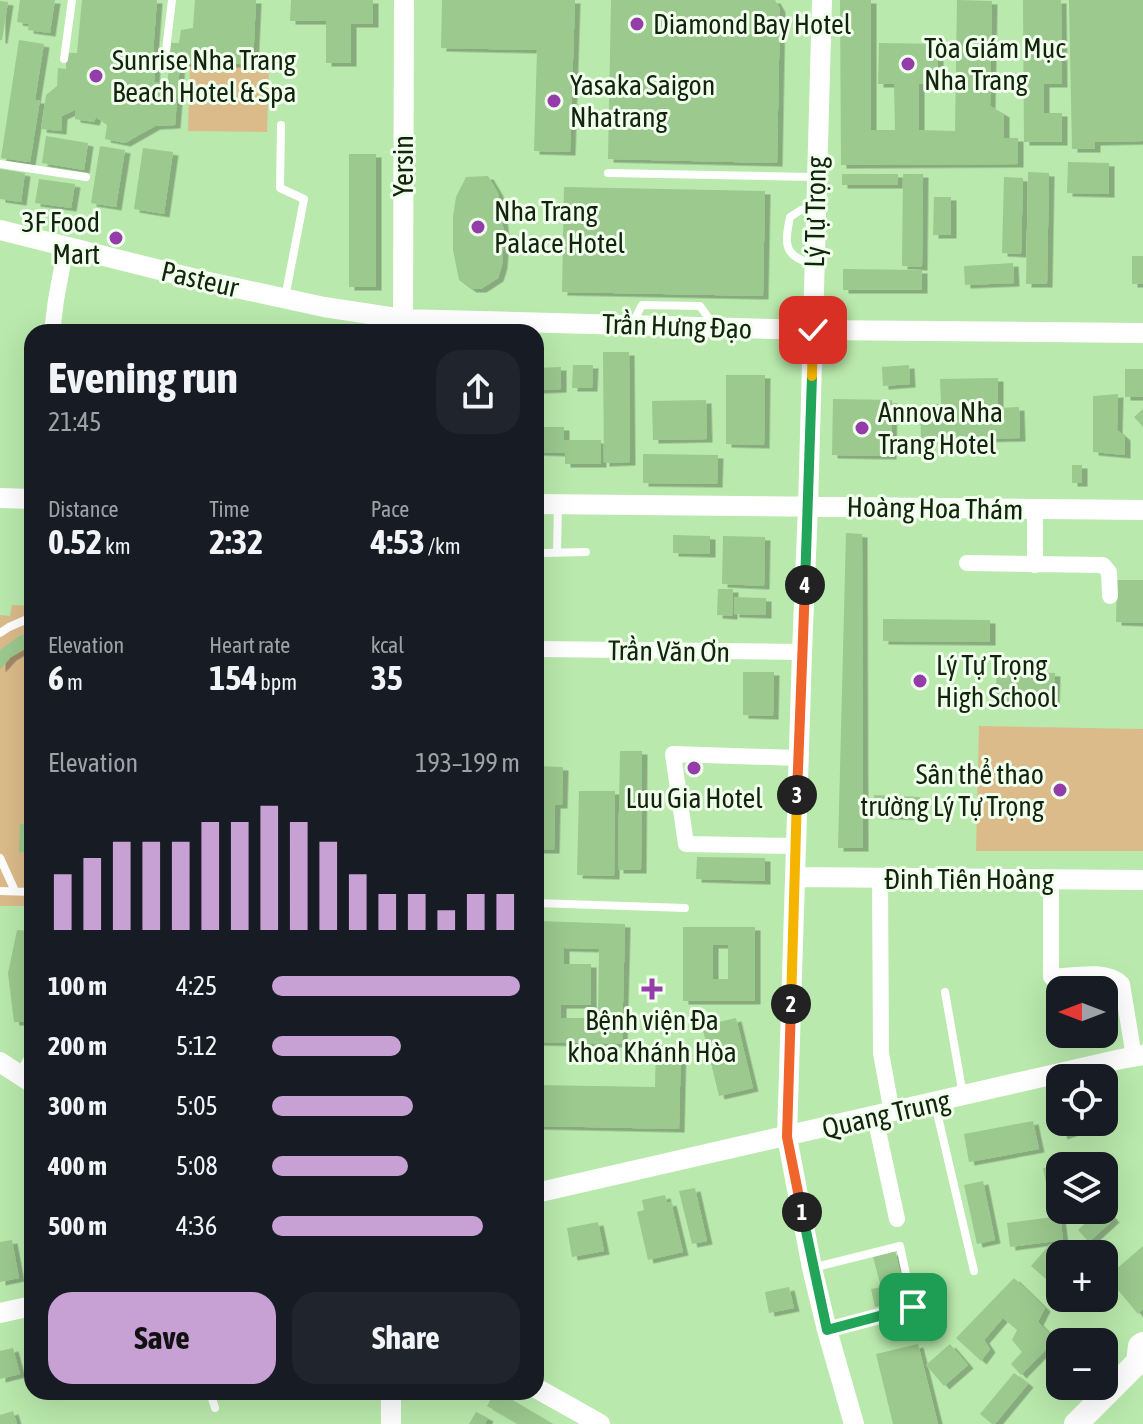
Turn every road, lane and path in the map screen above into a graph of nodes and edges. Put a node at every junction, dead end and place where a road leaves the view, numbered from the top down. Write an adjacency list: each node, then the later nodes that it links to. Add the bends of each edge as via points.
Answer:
1 (72, 0): 5 (lane)
2 (172, 0): 6 (lane)
3 (404, 0): 17 (street, Yersin)
4 (822, 0): 11 (street, Lý Tự Trọng)
5 (64, 59)
6 (164, 67)
7 (281, 125): 14 (lane, via 280,188 304,199)
8 (0, 164): 10 (lane)
9 (608, 173): 11 (lane)
10 (86, 177)
11 (816, 177): 19 (street, Lý Tự Trọng)
12 (0, 230): 13 (street, Pasteur)
13 (66, 246): 14 (street, Pasteur); 15 (street)
14 (285, 298): 16 (street, Pasteur)
15 (53, 324)
16 (395, 324)
17 (403, 324)
18 (544, 325): 19 (street, Trần Hưng Đạo)
19 (813, 330): 20 (street, Trần Hưng Đạo); 25 (street, Lý Tự Trọng)
20 (1143, 333)
21 (0, 498): 22 (street)
22 (24, 499)
23 (544, 504): 24 (street, Hoàng Hoa Thám)
24 (558, 504): 25 (street, Hoàng Hoa Thám); 30 (lane)
25 (808, 507): 26 (street, Hoàng Hoa Thám); 37 (street, Lý Tự Trọng)
26 (1035, 509): 27 (street, Hoàng Hoa Thám); 32 (street)
27 (1143, 510)
28 (586, 552): 30 (lane)
29 (544, 553): 30 (lane)
30 (557, 553)
31 (967, 563): 32 (street)
32 (1035, 565): 33 (street, via 1103,565 1109,572)
33 (1110, 596)
34 (24, 620): 35 (lane)
35 (0, 633)
36 (544, 649): 37 (street, Trần Văn Ơn)
37 (802, 652): 38 (street, Lý Tự Trọng)
38 (799, 758): 39 (street, Lý Tự Trọng); 39 (street, via 673,754 686,844)
39 (795, 846): 41 (street, Lý Tự Trọng)
40 (0, 858): 46 (lane)
41 (795, 877): 42 (street, Đinh Tiên Hoàng); 55 (street, Lý Tự Trọng)
42 (880, 878): 43 (street, Đinh Tiên Hoàng); 54 (street)
43 (1051, 879): 44 (street, Đinh Tiên Hoàng); 51 (street, via 1051,977 1116,977)
44 (1143, 880)
45 (0, 891): 46 (lane)
46 (15, 891): 47 (lane)
47 (24, 892)
48 (544, 903): 49 (lane)
49 (685, 908)
50 (945, 992): 52 (lane)
51 (1138, 1056): 52 (street, Quang Trung)
52 (963, 1096): 53 (street, Quang Trung)
53 (935, 1103): 54 (street, Quang Trung); 59 (lane)
54 (883, 1115): 55 (street, Quang Trung); 57 (street)
55 (787, 1137): 56 (street, Quang Trung); 58 (street, Lý Tự Trọng)
56 (544, 1191)
57 (897, 1219)
58 (812, 1268): 62 (street, Lý Tự Trọng); 62 (lane, via 900,1246 913,1307)
59 (974, 1271)
60 (24, 1308): 61 (street)
61 (0, 1313)
62 (827, 1330): 70 (street, Lý Tự Trọng)
63 (1141, 1355): 71 (main road)
64 (544, 1392): 69 (street)
65 (212, 1400): 67 (lane)
66 (391, 1400): 68 (street)
67 (215, 1408)
68 (391, 1424)
69 (600, 1424)
70 (854, 1424)
71 (1076, 1424)

